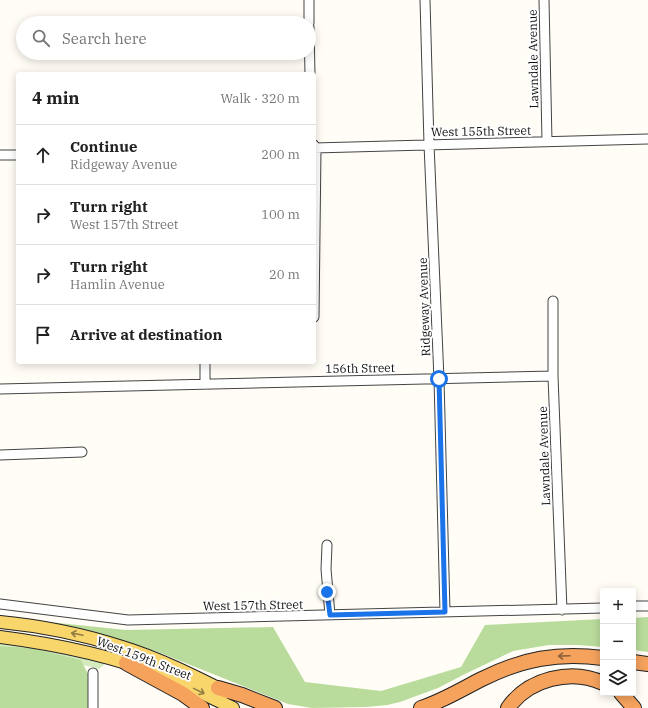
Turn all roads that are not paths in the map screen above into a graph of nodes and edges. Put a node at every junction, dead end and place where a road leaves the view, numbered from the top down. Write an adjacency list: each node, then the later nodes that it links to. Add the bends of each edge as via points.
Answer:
1 (308, 0): 4 (street)
2 (425, 0): 9 (street, Ridgeway Avenue)
3 (544, 0): 8 (street, Lawndale Avenue)
4 (309, 16)
5 (310, 60): 6 (street)
6 (310, 72)
7 (648, 139): 8 (street, West 155th Street)
8 (547, 141): 9 (street, West 155th Street)
9 (429, 144): 10 (street, West 155th Street); 16 (street, Ridgeway Avenue)
10 (316, 147)
11 (0, 155): 12 (street)
12 (16, 155)
13 (553, 301): 15 (street, Lawndale Avenue)
14 (205, 364): 17 (street)
15 (553, 376): 16 (street, 156th Street); 26 (street, Lawndale Avenue)
16 (439, 379): 17 (street, 156th Street); 27 (street, Ridgeway Avenue)
17 (205, 384): 18 (street, 156th Street)
18 (0, 389)
19 (82, 452): 20 (street)
20 (0, 455)
21 (327, 545): 28 (street, via 326,569)
22 (0, 604): 28 (street, West 157th Street, via 128,620)
23 (636, 606): 24 (street)
24 (648, 606)
25 (600, 608): 26 (street, West 157th Street)
26 (562, 610): 27 (street, West 157th Street)
27 (445, 612): 28 (street, West 157th Street)
28 (330, 615)
29 (0, 622): 37 (main road, West 159th Street, one-way to 29, via 166,663 124,647 83,635)
30 (0, 637): 33 (main road, West 159th Street, via 75,649)
31 (600, 658): 44 (highway, one-way to 44, via 564,656 515,665 439,702)
32 (636, 662): 34 (highway)
33 (126, 663): 40 (highway, via 183,694); 41 (main road, West 159th Street, one-way to 41, via 164,676)
34 (648, 664)
35 (93, 673): 39 (street)
36 (600, 682): 45 (highway, via 593,678 565,676 536,684 514,699)
37 (218, 688): 42 (main road, West 159th Street); 43 (highway, via 242,694)
38 (624, 696): 46 (highway)
39 (93, 708)
40 (202, 708)
41 (233, 708)
42 (259, 708)
43 (276, 708)
44 (421, 708)
45 (508, 708)
46 (634, 708)

